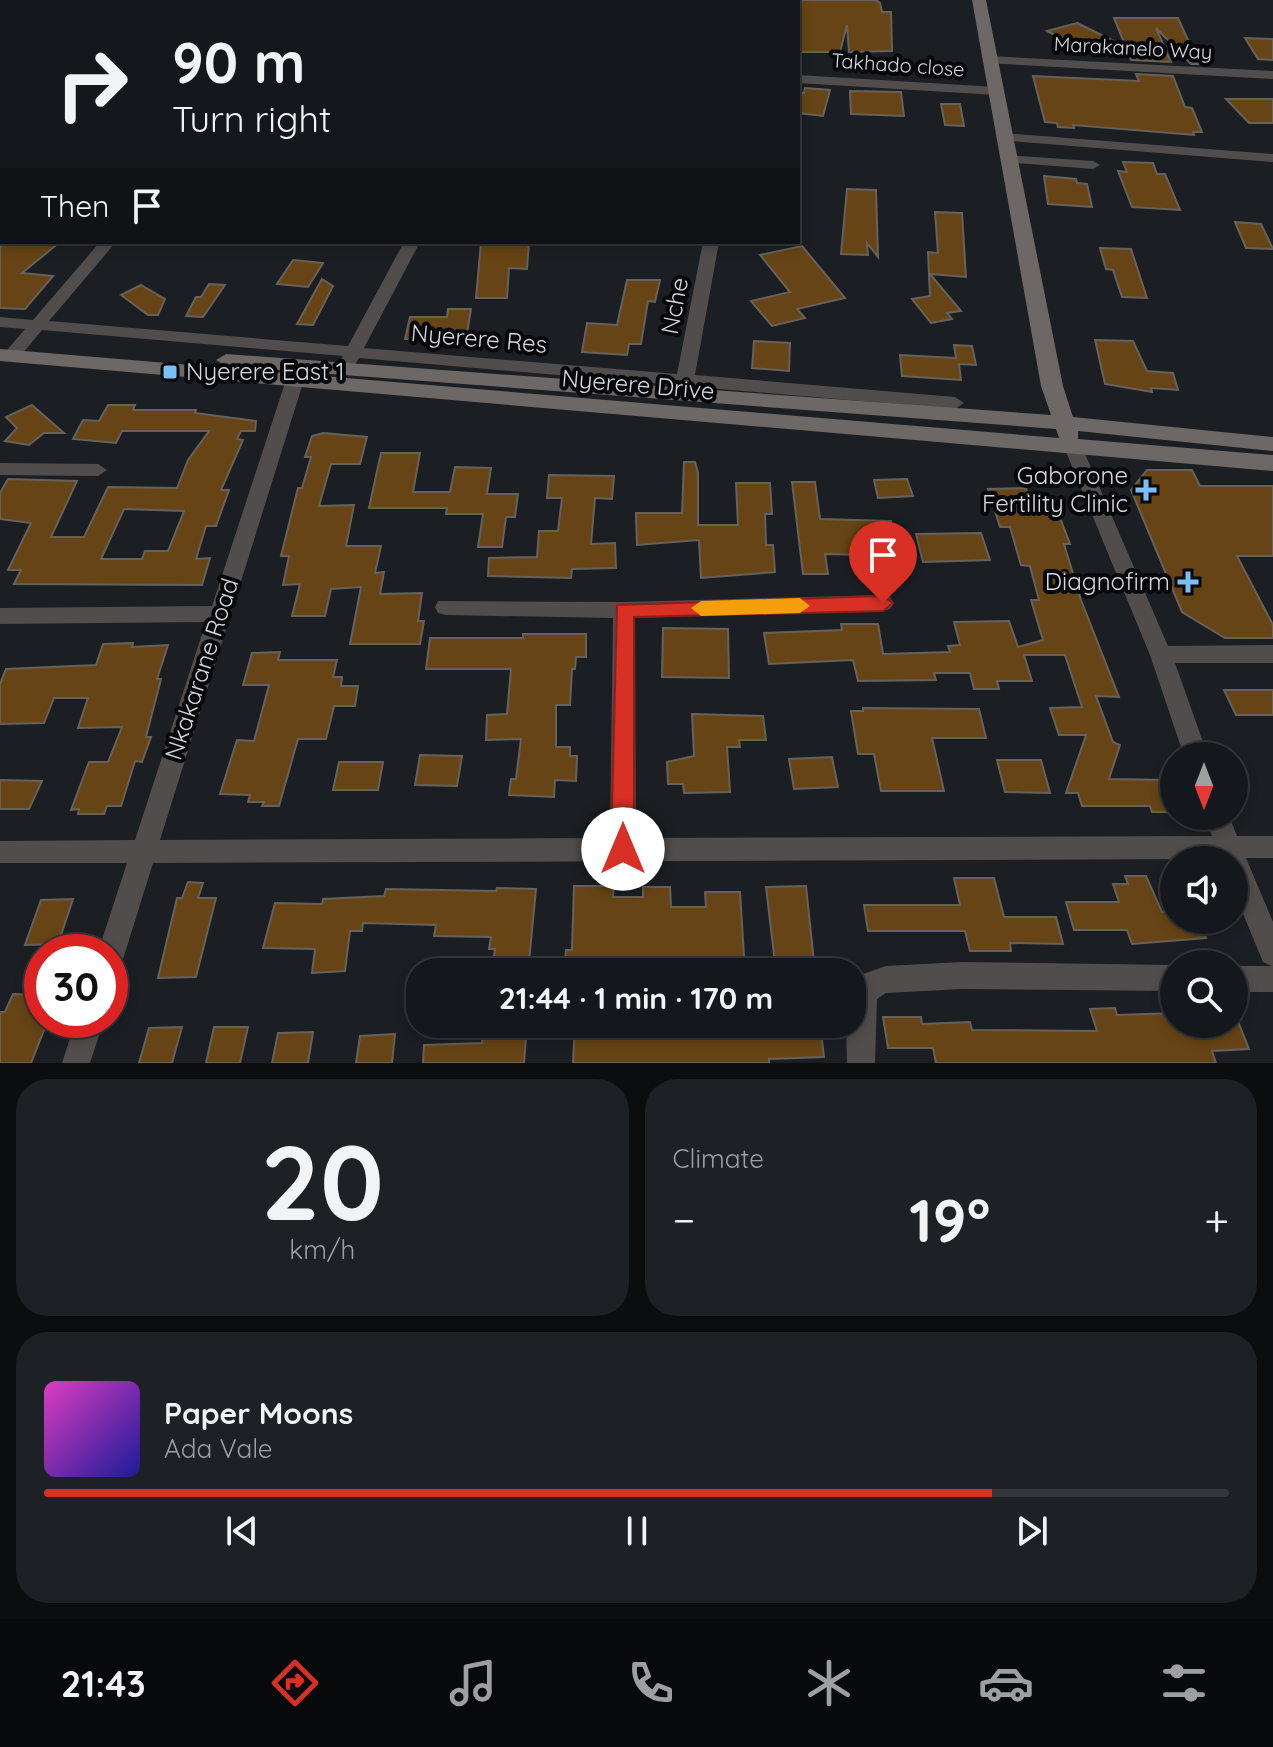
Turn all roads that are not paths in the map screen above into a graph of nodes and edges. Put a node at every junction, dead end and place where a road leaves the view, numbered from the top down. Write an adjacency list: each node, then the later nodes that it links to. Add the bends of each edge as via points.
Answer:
1 (979, 0): 2 (main road)
2 (990, 60): 3 (street, Marakanelo Way); 5 (main road)
3 (1273, 75)
4 (800, 79): 5 (street, Takhado close)
5 (996, 91): 6 (main road)
6 (1003, 137): 7 (street); 8 (main road)
7 (1273, 158)
8 (1007, 159): 9 (street); 20 (main road, via 1052,386)
9 (1093, 165)
10 (106, 244): 14 (street)
11 (411, 244): 16 (street)
12 (711, 244): 17 (street, Nche)
13 (0, 322): 14 (street, Nyerere Res)
14 (36, 326): 15 (street); 16 (street, Nyerere Res)
15 (8, 348): 16 (main road, Nyerere Drive); 18 (main road, Nyerere Drive)
16 (348, 362): 17 (street, Nyerere Res); 20 (main road, Nyerere Drive)
17 (685, 380): 19 (street, Nyerere Res)
18 (294, 383): 22 (main road, Nyerere Drive); 29 (street, Nkakarane Road)
19 (955, 403)
20 (1065, 423): 21 (main road, Nyerere Drive); 22 (main road)
21 (1273, 444)
22 (1073, 447): 23 (main road, Nyerere Drive); 32 (street)
23 (1273, 463)
24 (0, 469): 25 (street)
25 (98, 470)
26 (883, 603): 28 (street)
27 (446, 607): 28 (street)
28 (624, 610): 35 (street)
29 (220, 614): 30 (street); 37 (street, Nkakarane Road)
30 (0, 616)
31 (1273, 654): 32 (street)
32 (1161, 655): 33 (street)
33 (1191, 742)
34 (1273, 847): 38 (street)
35 (623, 849): 37 (street); 39 (street)
36 (0, 852): 37 (street)
37 (143, 852): 41 (street, Nkakarane Road)
38 (1248, 853)
39 (1160, 856)
40 (1248, 894): 42 (street)
41 (117, 934)
42 (1273, 953)
43 (1160, 978): 48 (street, via 875,980 867,988 862,1009)
44 (1248, 979): 45 (street)
45 (1273, 979)
46 (84, 1038): 47 (street)
47 (76, 1063)
48 (861, 1063)

